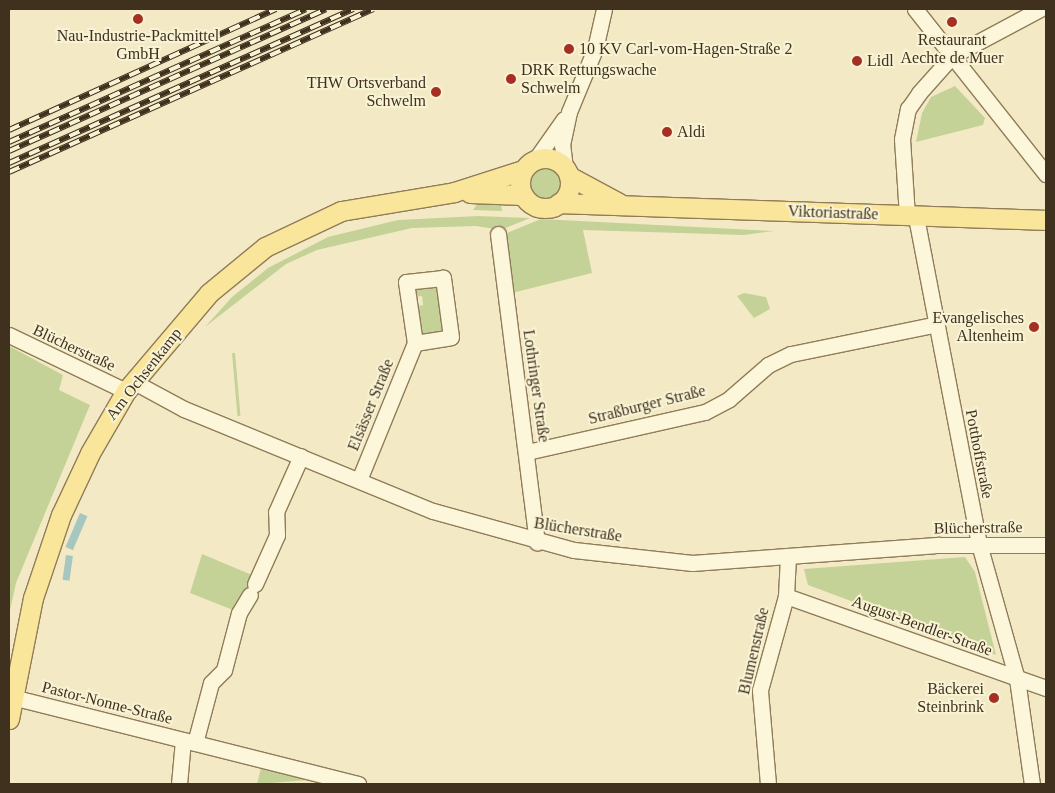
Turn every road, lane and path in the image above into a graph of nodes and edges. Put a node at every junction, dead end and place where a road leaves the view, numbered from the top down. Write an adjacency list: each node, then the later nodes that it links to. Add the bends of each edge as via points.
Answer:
1 (604, 9): 5 (street, via 595,50)
2 (915, 9): 4 (street)
3 (1040, 9): 4 (street)
4 (952, 56): 8 (street); 13 (street, Potthoffstraße, via 919,93 906,118 902,146)
5 (570, 112): 6 (street); 7 (street, via 562,144)
6 (529, 164): 7 (main road, via 552,159); 9 (main road, Am Ochsenkamp); 10 (main road, via 520,182)
7 (567, 172): 11 (main road, via 568,191); 12 (main road, Viktoriastraße)
8 (1046, 174)
9 (454, 192): 10 (main road, Am Ochsenkamp); 19 (main road, Am Ochsenkamp, via 341,211 265,247 209,293)
10 (523, 195): 11 (main road, via 539,207)
11 (559, 203): 12 (main road, Viktoriastraße)
12 (620, 203): 13 (main road, Viktoriastraße)
13 (911, 216): 14 (main road, Viktoriastraße); 16 (street, Potthoffstraße)
14 (1043, 221)
15 (498, 234): 20 (street, Lothringer Straße)
16 (936, 324): 20 (street, Straßburger Straße, via 791,354 768,365 729,399 705,412); 24 (street, Potthoffstraße)
17 (9, 335): 19 (street, Blücherstraße)
18 (414, 343): 18 (street, Elsässer Straße, via 451,337 443,278 406,282); 22 (street, Elsässer Straße)
19 (130, 387): 21 (street, Blücherstraße); 30 (main road, Am Ochsenkamp, via 90,452 52,538 24,634)
20 (527, 452): 23 (street, Lothringer Straße)
21 (301, 456): 22 (street, Blücherstraße); 32 (street, via 276,512 276,535 239,614 224,670 211,683)
22 (359, 480): 23 (street, Blücherstraße, via 433,511)
23 (538, 543): 26 (street, Blücherstraße, via 692,563)
24 (979, 544): 25 (street, Blücherstraße); 26 (street, Blücherstraße); 28 (street, Potthoffstraße)
25 (1046, 545)
26 (788, 556): 27 (street, Blumenstraße)
27 (786, 596): 28 (street, August-Bendler-Straße); 35 (street, Blumenstraße, via 760,690)
28 (1017, 679): 29 (street, August-Bendler-Straße); 36 (street, Potthoffstraße)
29 (1046, 688)
30 (12, 697): 31 (main road, Am Ochsenkamp); 32 (street, Pastor-Nonne-Straße)
31 (9, 719)
32 (189, 741): 33 (street); 34 (street, Pastor-Nonne-Straße)
33 (179, 784)
34 (358, 784)
35 (768, 784)
36 (1032, 784)

